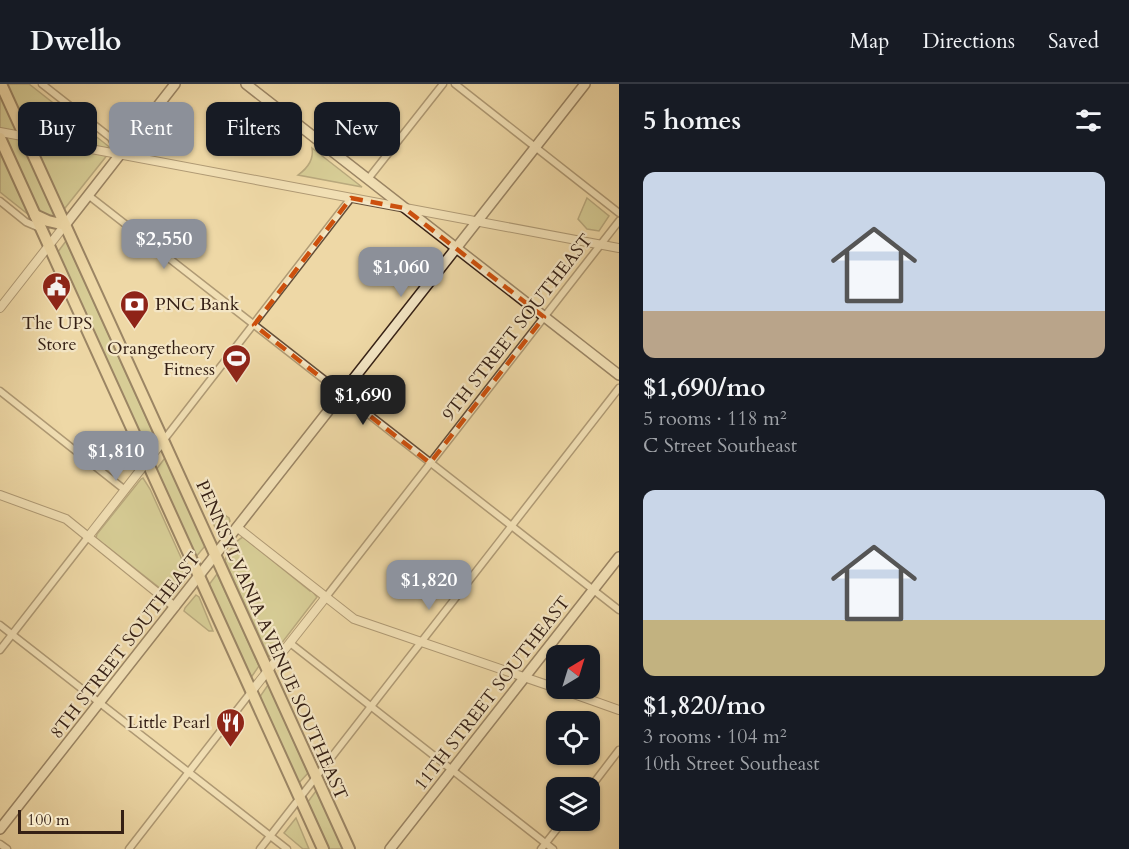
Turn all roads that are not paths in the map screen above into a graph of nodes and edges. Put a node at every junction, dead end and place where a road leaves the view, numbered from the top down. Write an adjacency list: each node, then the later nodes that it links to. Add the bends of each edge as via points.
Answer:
1 (1, 84): 9 (main road, PENNSYLVANIA AVENUE SOUTHEAST)
2 (175, 84): 8 (main road)
3 (246, 84): 18 (main road)
4 (443, 84): 18 (street)
5 (455, 84): 14 (street)
6 (585, 84): 14 (main road, 8TH STREET SOUTHEAST)
7 (47, 85): 12 (street)
8 (161, 102)
9 (18, 122)
10 (0, 132): 11 (street)
11 (18, 136)
12 (109, 136)
13 (0, 138): 24 (main road)
14 (535, 147): 23 (street); 25 (main road, 8TH STREET SOUTHEAST)
15 (34, 156): 27 (main road, PENNSYLVANIA AVENUE SOUTHEAST)
16 (119, 156): 19 (main road)
17 (125, 156): 20 (street)
18 (368, 180): 22 (main road)
19 (88, 195): 27 (main road); 35 (street)
20 (351, 198): 22 (street); 35 (street)
21 (0, 201): 28 (street)
22 (404, 208): 25 (street); 31 (main road)
23 (619, 213)
24 (35, 215): 27 (main road); 28 (main road)
25 (478, 221): 29 (street); 31 (main road, 8TH STREET SOUTHEAST)
26 (619, 221): 29 (street, 9TH STREET SOUTHEAST)
27 (65, 225): 30 (street); 40 (main road, PENNSYLVANIA AVENUE SOUTHEAST)
28 (40, 228): 30 (main road)
29 (601, 244): 32 (street); 34 (street, 9TH STREET SOUTHEAST)
30 (48, 246): 33 (street); 41 (main road)
31 (457, 248): 34 (main road); 39 (main road, 8TH STREET SOUTHEAST)
32 (619, 248)
33 (0, 308)
34 (544, 317): 36 (main road); 42 (street, 9TH STREET SOUTHEAST)
35 (254, 325): 39 (street); 40 (street)
36 (619, 375)
37 (619, 388): 45 (street)
38 (0, 391): 43 (street)
39 (342, 394): 42 (street); 46 (main road, 8TH STREET SOUTHEAST)
40 (164, 441): 41 (street); 48 (main road, PENNSYLVANIA AVENUE SOUTHEAST)
41 (147, 463): 43 (street); 50 (main road)
42 (430, 463): 45 (street); 52 (street, 9TH STREET SOUTHEAST)
43 (126, 490): 47 (street)
44 (0, 495): 47 (street, via 66,519)
45 (512, 526): 51 (street); 57 (street)
46 (238, 528): 48 (main road, 8TH STREET SOUTHEAST); 52 (street)
47 (88, 537): 53 (street); 56 (street)
48 (216, 556): 50 (main road, 8TH STREET SOUTHEAST); 60 (main road, PENNSYLVANIA AVENUE SOUTHEAST)
49 (619, 557): 51 (main road, 11TH STREET SOUTHEAST)
50 (199, 577): 53 (main road, 8TH STREET SOUTHEAST); 63 (main road)
51 (593, 590): 54 (street); 61 (main road, 11TH STREET SOUTHEAST)
52 (326, 597): 57 (street, via 354,618); 58 (street, 9TH STREET SOUTHEAST)
53 (175, 607): 65 (main road, 8TH STREET SOUTHEAST)
54 (619, 610)
55 (0, 625): 56 (street)
56 (12, 634): 59 (street); 65 (street)
57 (422, 641): 61 (street); 66 (street)
58 (290, 643): 60 (street, 9TH STREET SOUTHEAST); 66 (street)
59 (0, 650)
60 (268, 671): 63 (street, 9TH STREET SOUTHEAST); 71 (main road, PENNSYLVANIA AVENUE SOUTHEAST)
61 (525, 677): 62 (street); 69 (main road, 11TH STREET SOUTHEAST)
62 (546, 684)
63 (251, 692): 70 (street, 9TH STREET SOUTHEAST); 73 (main road)
64 (588, 699): 67 (street)
65 (100, 703): 70 (street); 74 (main road, 8TH STREET SOUTHEAST)
66 (371, 706): 69 (street); 71 (street)
67 (619, 710)
68 (619, 750): 72 (street)
69 (452, 770): 78 (street); 85 (main road, 11TH STREET SOUTHEAST)
70 (188, 772): 76 (street); 80 (street, 9TH STREET SOUTHEAST)
71 (316, 777): 73 (street); 84 (main road, PENNSYLVANIA AVENUE SOUTHEAST)
72 (598, 777)
73 (300, 798): 76 (street); 83 (main road)
74 (0, 830)
75 (556, 831): 78 (street)
76 (270, 836): 81 (street); 82 (street)
77 (0, 844): 79 (street)
78 (544, 846): 86 (street)
79 (7, 849)
80 (129, 849)
81 (260, 849)
82 (288, 849)
83 (323, 849)
84 (348, 849)
85 (390, 849)
86 (553, 849)

